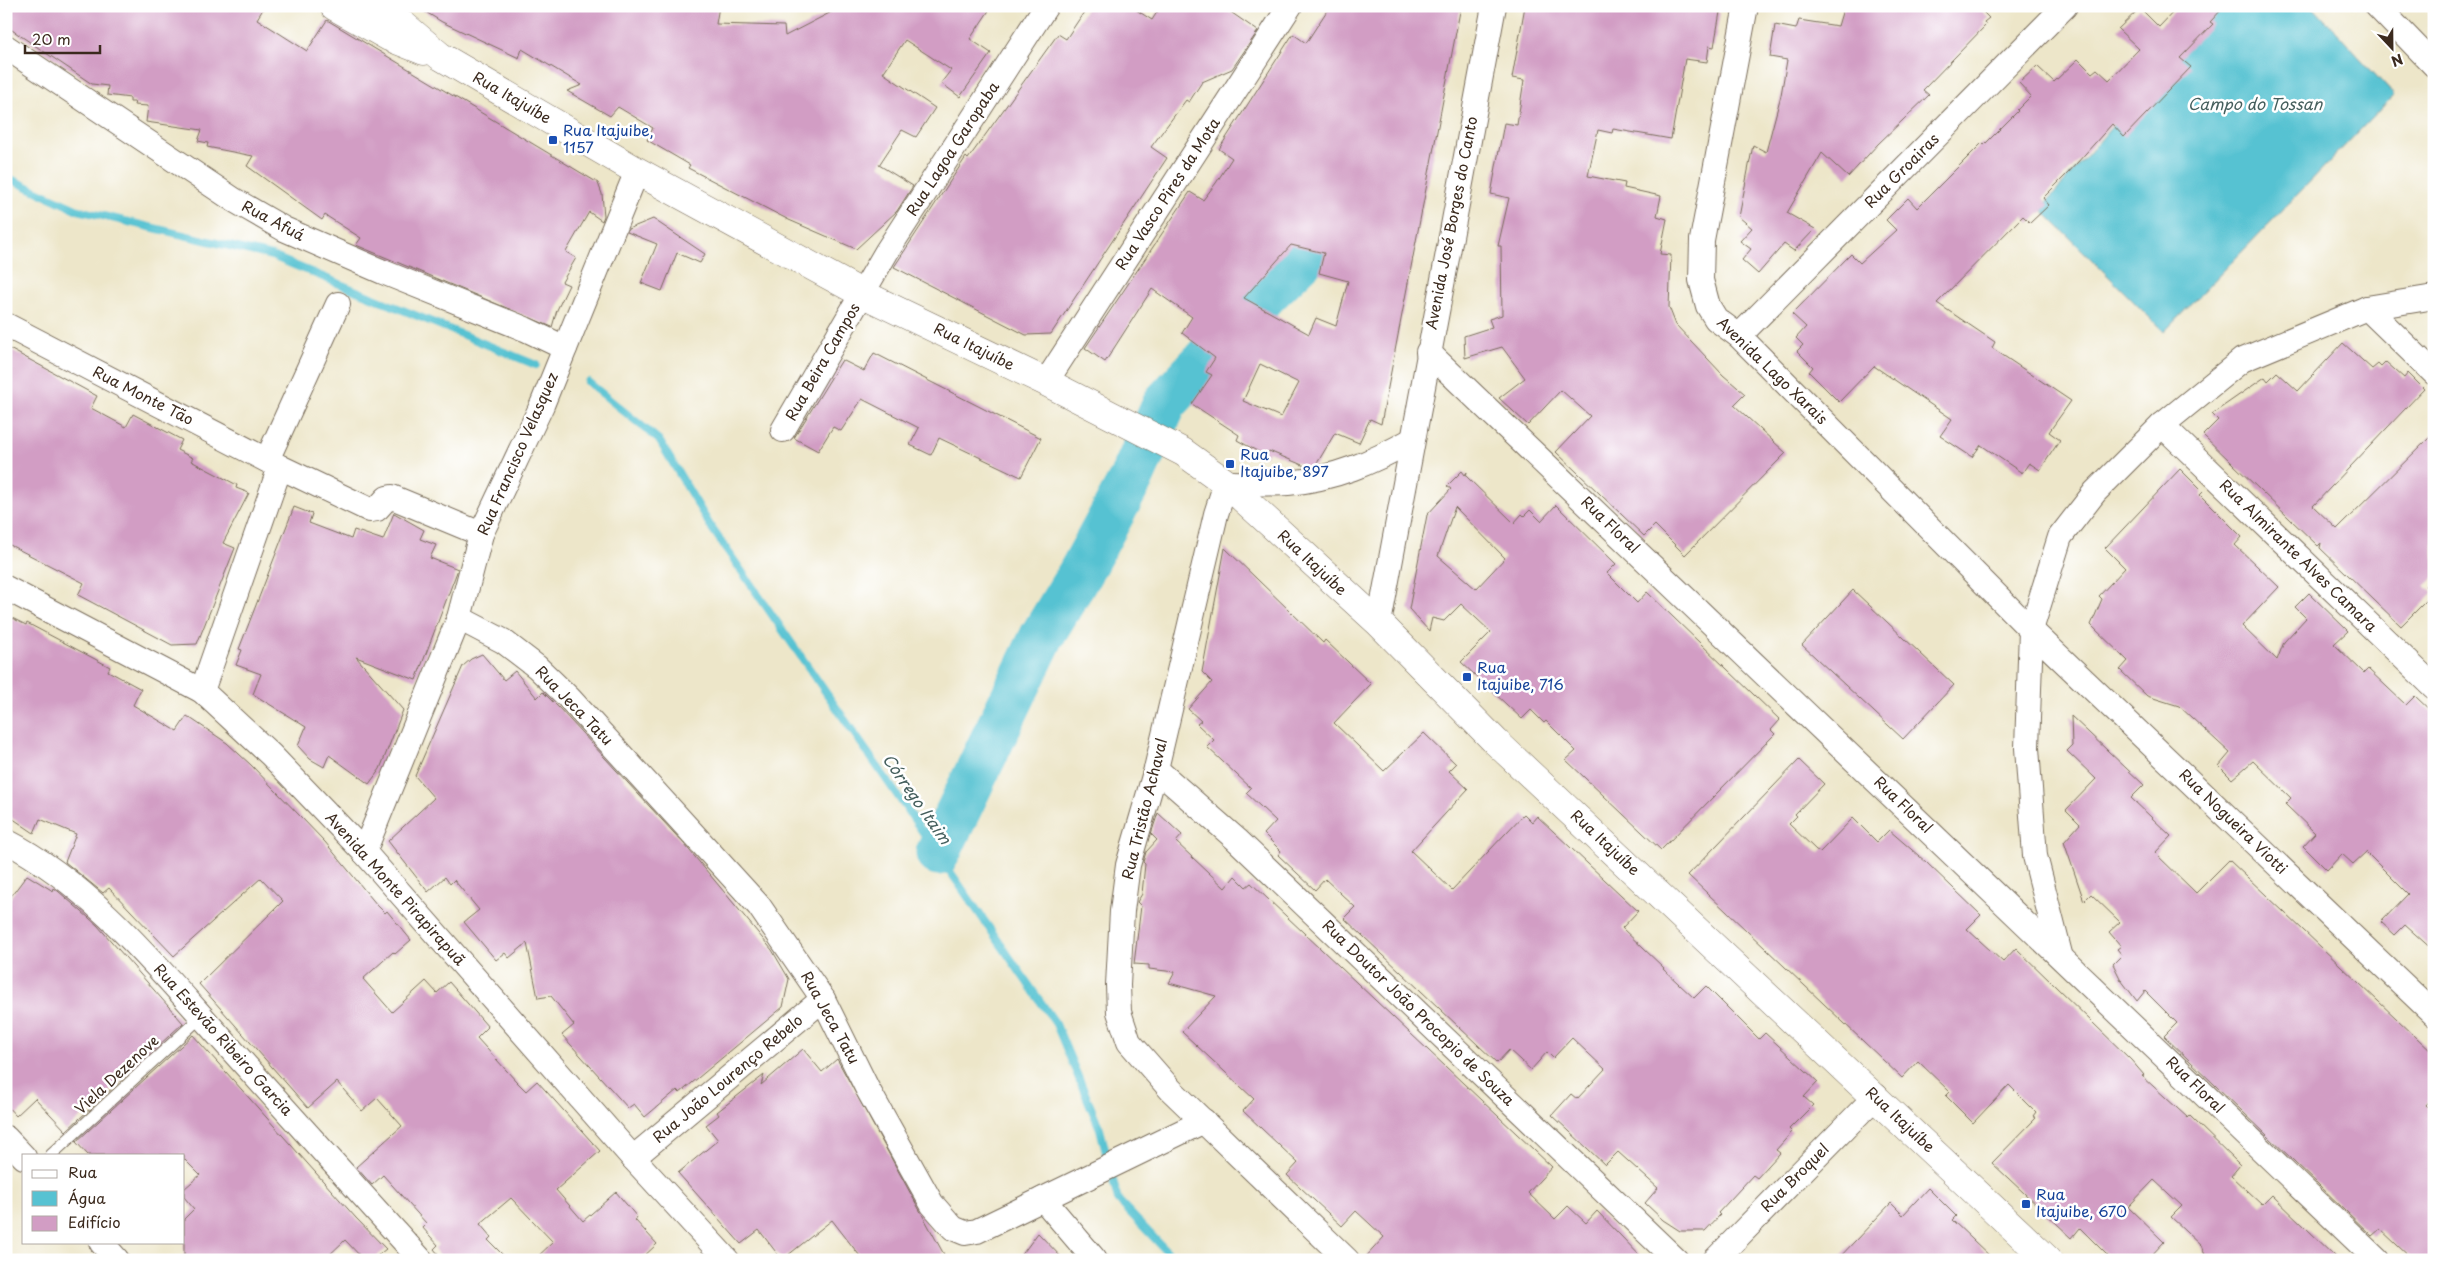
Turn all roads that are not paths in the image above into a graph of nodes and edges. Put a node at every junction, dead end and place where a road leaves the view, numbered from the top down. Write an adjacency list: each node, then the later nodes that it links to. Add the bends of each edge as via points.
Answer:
1 (334, 6): 10 (main road, Rua Itajuíbe, via 389,37)
2 (381, 6): 10 (main road, Rua Itajuíbe)
3 (1046, 6): 13 (street, Rua Lagoa Garopaba)
4 (1290, 6): 22 (street, Rua Vasco Pires da Mota)
5 (1494, 6): 20 (street, Avenida José Borges do Canto)
6 (1746, 6): 18 (street, Avenida Lago Xarais, via 1702,240 1701,280 1708,306 1716,318)
7 (2377, 6): 11 (street)
8 (2056, 9): 18 (street, Rua Groairas)
9 (6, 47): 19 (street, Rua Afuá, via 234,200 284,229 500,318)
10 (440, 56): 12 (main road, Rua Itajuíbe)
11 (2434, 65)
12 (636, 171): 13 (main road, Rua Itajuíbe); 19 (street, Rua Francisco Velasquez)
13 (863, 294): 22 (main road, Rua Itajuíbe); 24 (street, Rua Beira Campos)
14 (2434, 297): 16 (street)
15 (338, 304): 26 (street)
16 (2367, 308): 21 (street); 23 (street, via 2242,360)
17 (6, 325): 26 (street, Rua Monte Tão)
18 (1739, 336): 32 (street, Avenida Lago Xarais)
19 (564, 351): 28 (street, Rua Francisco Velasquez)
20 (1428, 352): 25 (street, Avenida José Borges do Canto); 38 (street, Rua Floral)
21 (2434, 372)
22 (1046, 382): 27 (main road, Rua Itajuíbe, via 1183,452)
23 (2162, 425): 32 (street, via 2095,492 2060,537); 33 (street, Rua Almirante Alves Camara)
24 (783, 430)
25 (1412, 440): 27 (street, via 1372,462 1334,475 1288,483); 31 (street, Avenida José Borges do Canto)
26 (274, 463): 28 (street, Rua Monte Tão, via 370,510 377,509 392,497); 34 (street)
27 (1226, 483): 31 (main road, Rua Itajuíbe); 35 (street, Rua Tristão Achaval)
28 (481, 534): 30 (street, Rua Francisco Velasquez)
29 (6, 588): 34 (street, Avenida Monte Pirapirapuã)
30 (459, 618): 37 (street, Rua Francisco Velasquez); 39 (street, Rua Jeca Tatu, via 503,641 537,667 569,698 759,906)
31 (1379, 623): 42 (main road, Rua Itajuíbe, via 1496,742)
32 (2031, 630): 38 (street, via 2027,748 2035,856); 40 (street, Rua Nogueira Viotti)
33 (2434, 687)
34 (202, 692): 37 (street, Avenida Monte Pirapirapuã, via 271,755)
35 (1156, 769): 43 (street, Rua Tristão Achaval, via 1128,865 1122,911 1119,1012 1129,1042 1171,1090); 53 (street, Rua Doutor João Procopio de Souza, via 1237,840)
36 (6, 841): 41 (street, Rua Estevão Ribeiro Garcia, via 36,856 114,922)
37 (364, 852): 47 (street, Avenida Monte Pirapirapuã)
38 (2060, 954): 56 (street, Rua Floral)
39 (823, 999): 47 (street, Rua João Lourenço Rebelo); 48 (street, Rua Jeca Tatu, via 867,1088 932,1204 952,1228 970,1233)
40 (2434, 1014)
41 (202, 1016): 45 (lane, Viela Dezenove); 49 (street, Rua Estevão Ribeiro Garcia)
42 (1876, 1096): 54 (street, Rua Broquel); 55 (main road, Rua Itajuíbe)
43 (1204, 1121): 48 (street, Rua Jeca Tatu); 52 (street, Rua Tristão Achaval)
44 (6, 1138): 46 (street)
45 (52, 1154)
46 (22, 1155)
47 (633, 1158): 50 (street, Avenida Monte Pirapirapuã)
48 (1043, 1199): 51 (street)
49 (421, 1260)
50 (727, 1260)
51 (1095, 1260)
52 (1347, 1260)
53 (1676, 1260)
54 (1715, 1260)
55 (2048, 1260)
56 (2376, 1260)

